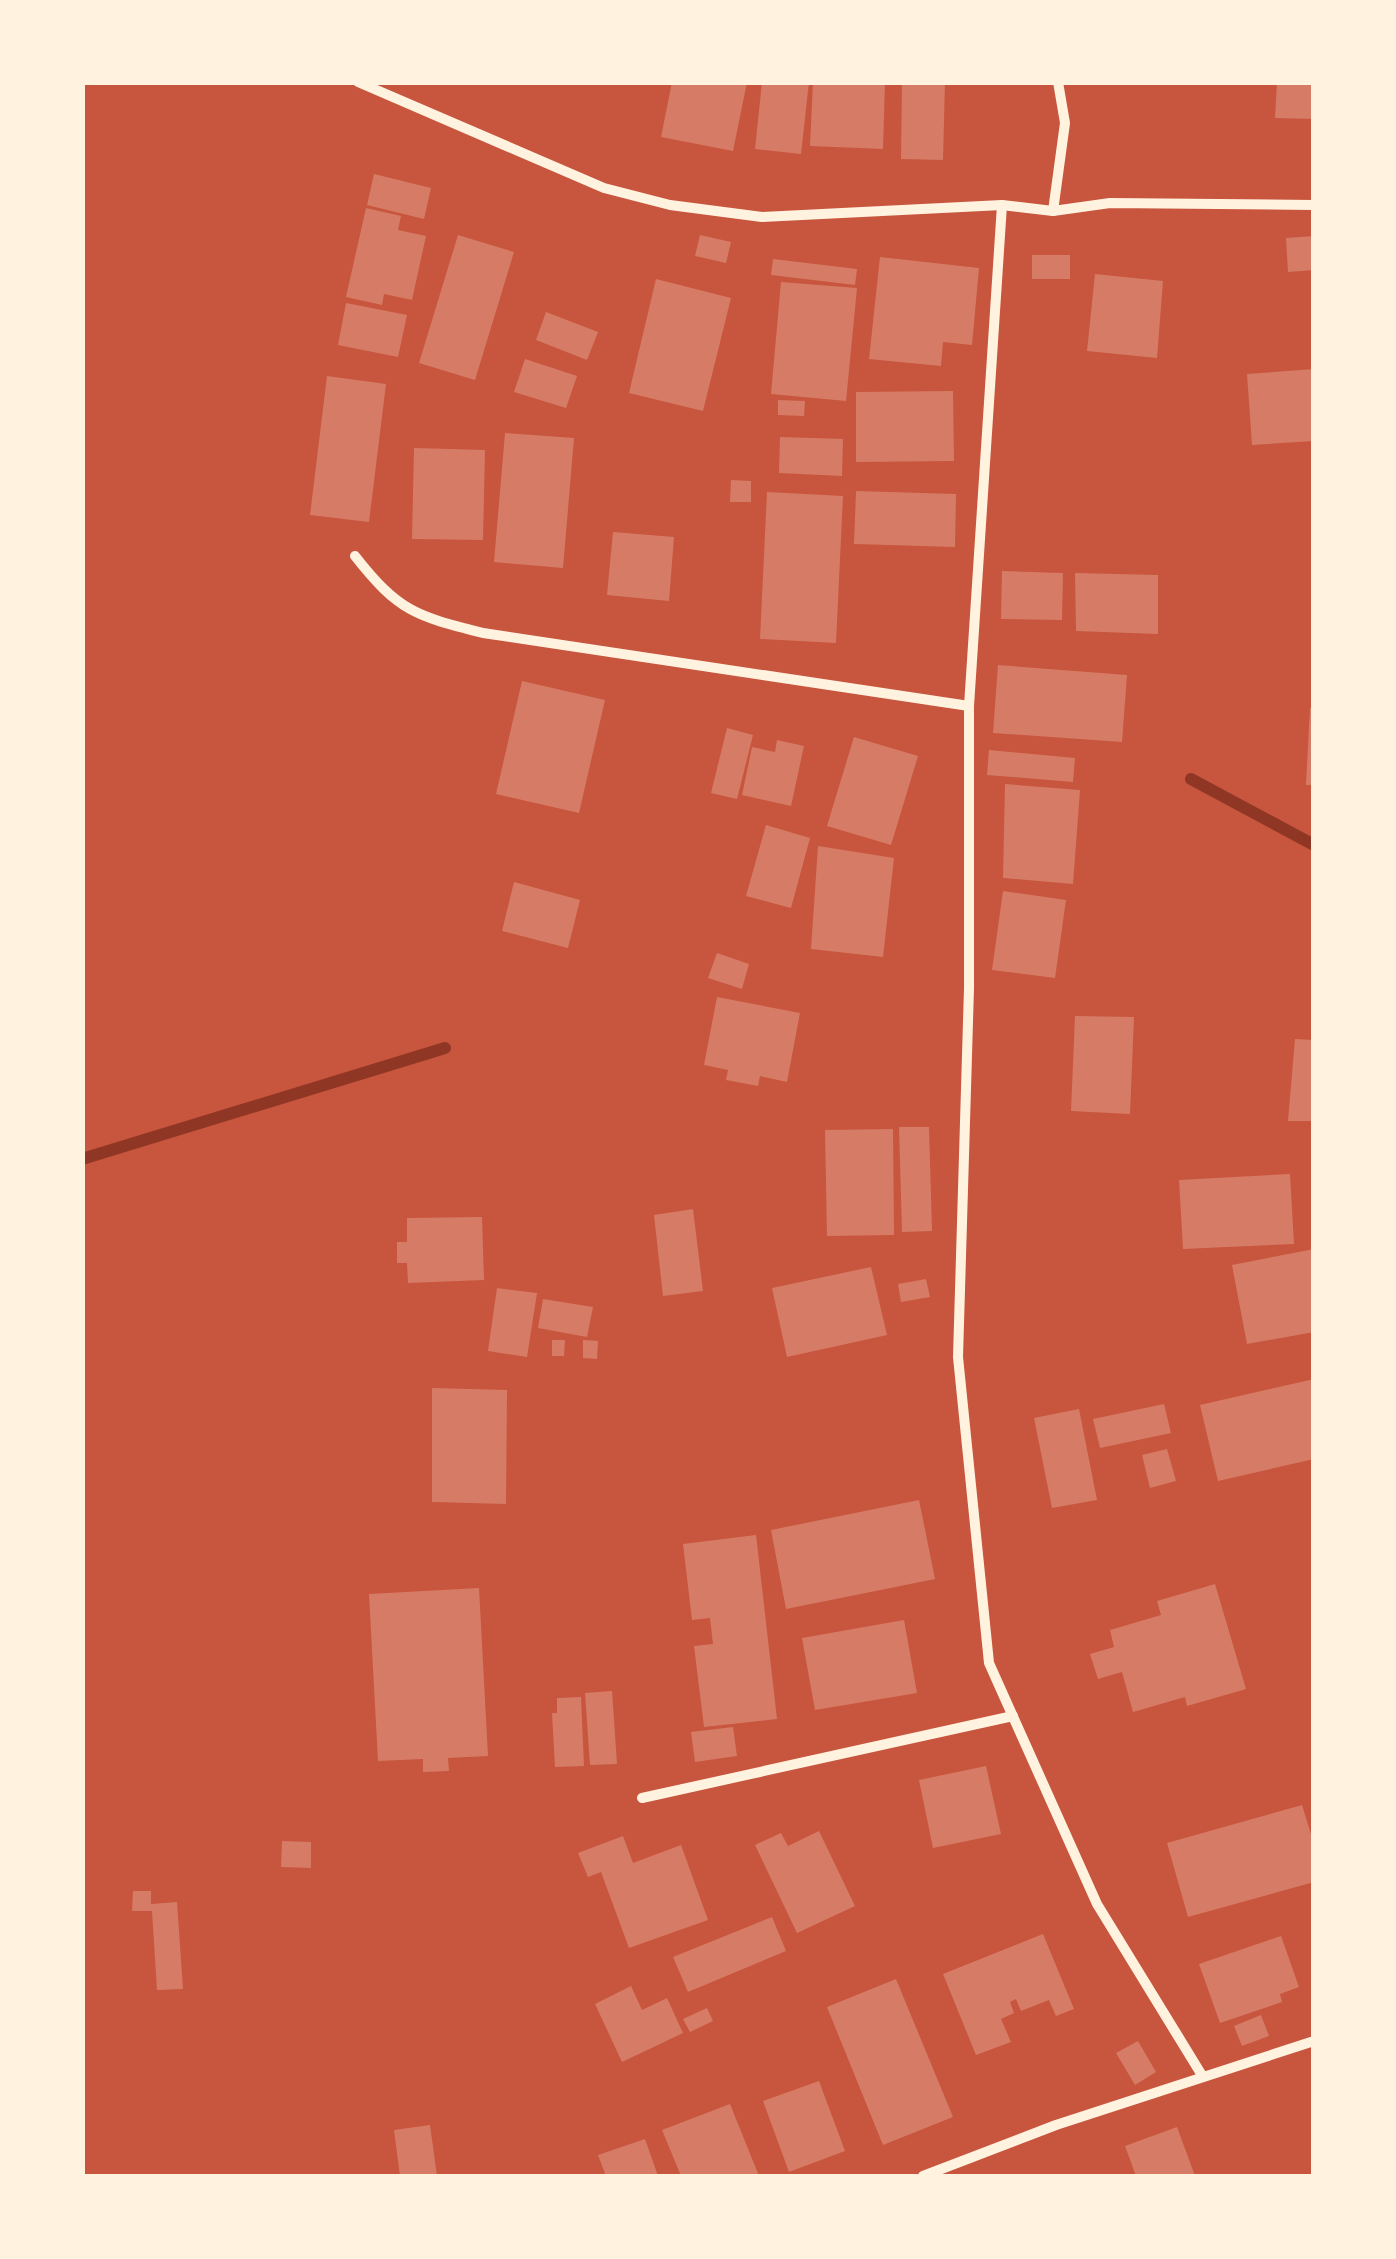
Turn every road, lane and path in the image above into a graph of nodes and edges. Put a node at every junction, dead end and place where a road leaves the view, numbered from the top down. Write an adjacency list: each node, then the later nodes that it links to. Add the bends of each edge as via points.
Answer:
1 (358, 82): 3 (street, via 604,188 670,204 762,216)
2 (1058, 82): 5 (street, via 1065,124)
3 (1002, 205): 5 (street); 7 (street)
4 (1314, 205): 5 (street, via 1110,203)
5 (1053, 211)
6 (355, 556): 7 (street, via 387,596 422,618 483,633)
7 (969, 706): 8 (street, via 958,1357 989,1663)
8 (1012, 1716): 9 (street); 11 (street, via 1097,1904)
9 (642, 1798)
10 (1314, 2041): 11 (street)
11 (1203, 2077): 12 (street)
12 (923, 2176)

